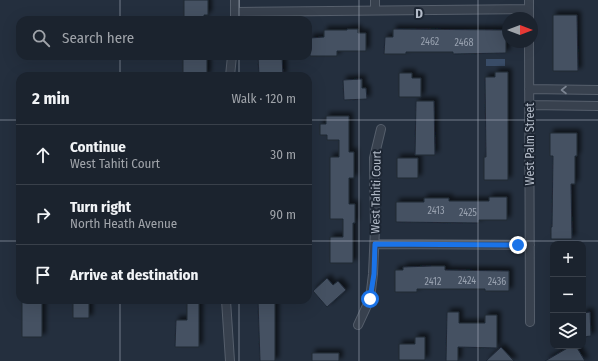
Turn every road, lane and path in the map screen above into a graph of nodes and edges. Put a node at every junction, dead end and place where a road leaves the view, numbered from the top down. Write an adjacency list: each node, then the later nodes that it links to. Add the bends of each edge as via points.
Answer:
1 (235, 0): 5 (street)
2 (375, 0): 4 (street)
3 (529, 4): 4 (street)
4 (375, 10): 5 (street)
5 (235, 16)
6 (529, 48): 9 (street, West Palm Street)
7 (232, 60): 8 (street)
8 (230, 72)
9 (530, 89): 10 (street, one-way to 9); 11 (street, West Palm Street)
10 (598, 90)
11 (530, 105): 12 (street); 15 (street, West Palm Street)
12 (598, 106)
13 (381, 129): 14 (street, West Tahiti Court, via 374,158)
14 (375, 244): 15 (street); 18 (street, West Tahiti Court, via 370,299)
15 (530, 245): 17 (street, West Palm Street)
16 (226, 304): 19 (street)
17 (530, 322)
18 (358, 325)
19 (230, 361)

